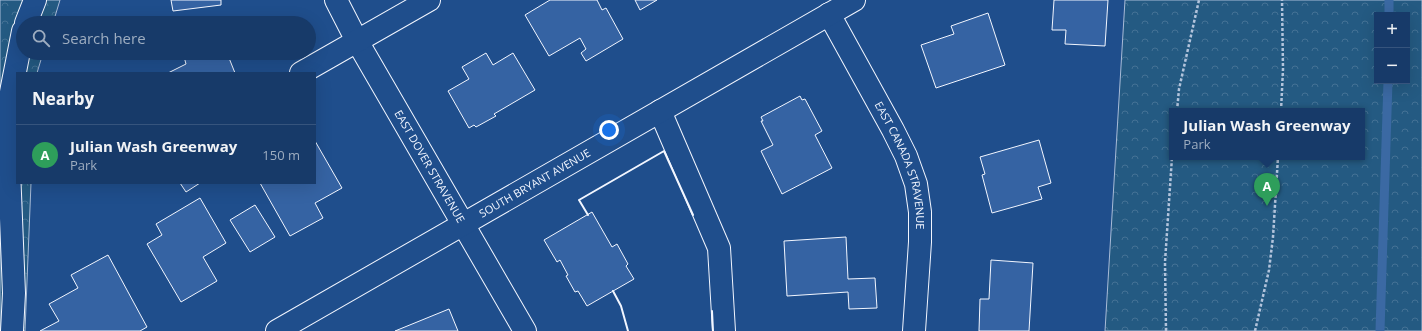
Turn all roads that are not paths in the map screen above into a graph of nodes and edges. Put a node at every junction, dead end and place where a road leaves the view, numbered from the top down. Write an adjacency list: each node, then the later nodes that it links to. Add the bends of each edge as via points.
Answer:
1 (35, 0): 6 (street)
2 (336, 0): 7 (street, EAST DOVER STRAVENUE)
3 (429, 0): 7 (street)
4 (854, 0): 5 (street, SOUTH BRYANT AVENUE)
5 (829, 14): 10 (street, SOUTH BRYANT AVENUE); 18 (street, EAST CANADA STRAVENUE, via 894,130 916,184 920,212 920,242)
6 (29, 16)
7 (357, 41): 9 (street); 12 (street, EAST DOVER STRAVENUE)
8 (17, 60): 11 (street, via 11,92)
9 (303, 72)
10 (660, 111): 12 (street, SOUTH BRYANT AVENUE); 17 (street, via 719,248)
11 (13, 169): 14 (street)
12 (464, 224): 13 (street, SOUTH BRYANT AVENUE); 16 (street, EAST DOVER STRAVENUE)
13 (303, 325): 15 (street, SOUTH BRYANT AVENUE)
14 (12, 331)
15 (277, 331)
16 (525, 331)
17 (724, 331)
18 (914, 331)

